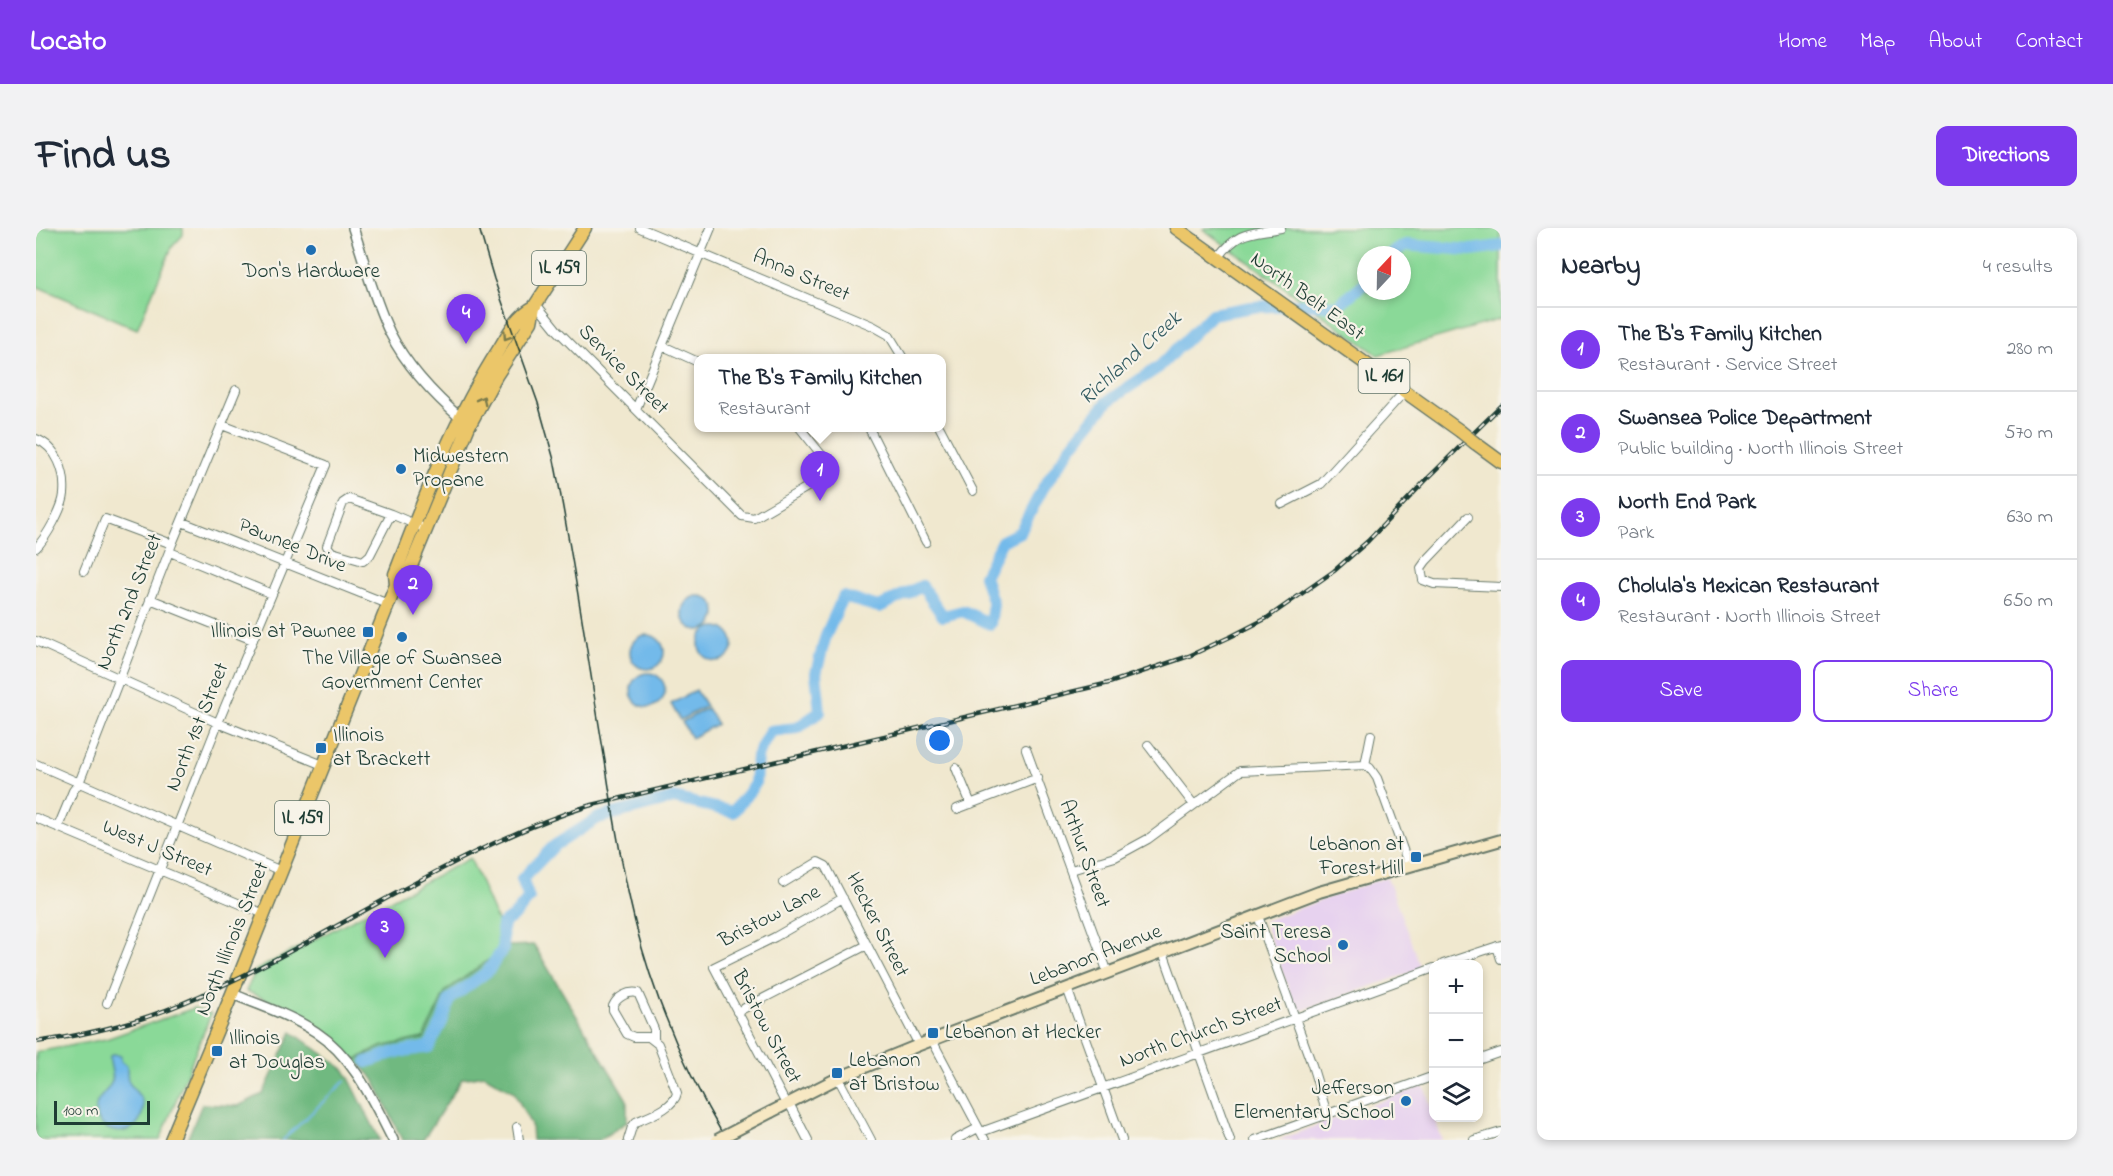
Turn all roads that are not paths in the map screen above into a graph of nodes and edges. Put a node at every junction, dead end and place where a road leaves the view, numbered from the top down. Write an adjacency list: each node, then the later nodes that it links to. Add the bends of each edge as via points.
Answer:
1 (353, 228): 16 (street, via 394,340 411,366)
2 (585, 228): 9 (main road, North Illinois Street / IL 159)
3 (640, 228): 7 (street, Anna Street)
4 (711, 228): 7 (street)
5 (1176, 228): 8 (main road, North Belt East / IL 161)
6 (1281, 228): 8 (street, via 1238,237)
7 (700, 254): 10 (street); 11 (street, Anna Street, via 873,326 889,335)
8 (1219, 257): 14 (main road, North Belt East / IL 161)
9 (535, 306): 15 (street, Service Street); 16 (main road, North Illinois Street / IL 159, one-way to 16, via 521,315); 18 (main road, North Illinois Street / IL 159, one-way to 9, via 531,322)
10 (663, 346): 12 (street); 15 (street)
11 (901, 354)
12 (694, 360)
13 (236, 390): 17 (street, North 2nd Street)
14 (1405, 392): 23 (main road, North Belt East / IL 161, bridge); 25 (street, via 1321,484)
15 (636, 409): 19 (street, Service Street, via 742,516 754,518 821,479 827,471 824,458)
16 (459, 417): 18 (street); 29 (main road, North Illinois Street / IL 159)
17 (222, 425): 28 (street, North 2nd Street); 33 (street, North 1st Street, via 326,465)
18 (469, 426): 29 (main road, North Illinois Street / IL 159)
19 (803, 432)
20 (871, 432): 30 (street)
21 (942, 432): 24 (street)
22 (36, 439): 31 (street, via 51,447 56,456 64,494)
23 (1501, 462)
24 (973, 491)
25 (1282, 504)
26 (391, 514): 26 (street, via 349,499 343,503 327,546 332,552 363,561); 29 (street)
27 (1468, 517): 35 (street, via 1426,561 1421,568 1422,580)
28 (182, 522): 32 (street, North 2nd Street); 33 (street, Pawnee Drive)
29 (420, 527): 38 (main road, North Illinois Street / IL 159, via 395,574 396,585)
30 (926, 542)
31 (36, 548)
32 (171, 548): 34 (street, via 105,519); 36 (street); 37 (street, North 2nd Street)
33 (285, 563): 36 (street, North 1st Street); 38 (street, Pawnee Drive)
34 (84, 571)
35 (1501, 587)
36 (272, 594): 39 (street, North 1st Street)
37 (150, 599): 39 (street); 41 (street, North 2nd Street)
38 (388, 604): 47 (main road, North Illinois Street / IL 159)
39 (253, 640): 42 (street, North 1st Street)
40 (36, 641): 41 (street)
41 (119, 677): 42 (street); 51 (street, North 2nd Street)
42 (218, 723): 47 (street); 56 (street, North 1st Street)
43 (1371, 735): 48 (street)
44 (1148, 745): 53 (street)
45 (1026, 749): 50 (street, Arthur Street)
46 (36, 764): 51 (street)
47 (323, 765): 62 (main road, North Illinois Street / IL 159)
48 (1365, 765): 53 (street, via 1240,771); 59 (street, via 1377,778)
49 (956, 768): 52 (street)
50 (1038, 778): 52 (street); 61 (street, Arthur Street)
51 (79, 783): 56 (street); 57 (street, North 2nd Street)
52 (971, 804): 54 (street)
53 (1194, 805): 61 (street, via 1148,839 1115,857)
54 (957, 809)
55 (36, 818): 57 (street, West J Street)
56 (177, 826): 60 (street, North 1st Street); 62 (street)
57 (58, 827): 60 (street, West J Street)
58 (1501, 840): 59 (main road, Lebanon Avenue)
59 (1409, 866): 66 (main road, Lebanon Avenue, via 1319,892)
60 (159, 870): 65 (street, West J Street); 77 (street, North 1st Street)
61 (1071, 870): 74 (street, Arthur Street)
62 (281, 871): 65 (main road, North Illinois Street / IL 159)
63 (783, 883): 64 (street, Hecker Street, via 819,862 826,867)
64 (843, 898): 67 (street, Hecker Street); 72 (street, Bristow Lane)
65 (264, 914): 76 (main road, North Illinois Street / IL 159)
66 (1258, 916): 69 (main road, Lebanon Avenue); 79 (street)
67 (867, 945): 78 (street); 82 (street, Hecker Street)
68 (1499, 946): 70 (street); 71 (street)
69 (1162, 952): 74 (main road, Lebanon Avenue); 83 (street)
70 (1501, 959)
71 (1455, 960)
72 (714, 967): 78 (street, Bristow Street)
73 (1429, 970): 79 (street, North Church Street)
74 (1108, 973): 75 (main road, Lebanon Avenue)
75 (1067, 988): 81 (main road, Lebanon Avenue); 88 (street)
76 (232, 994): 94 (main road, North Illinois Street / IL 159); 95 (street, via 287,1017 328,1041 358,1076)
77 (107, 1003)
78 (737, 1012): 89 (street, Bristow Street)
79 (1295, 1019): 83 (street, North Church Street); 90 (street)
80 (654, 1040): 80 (street, via 654,1029 640,995 635,992 619,998 613,1010 627,1034); 97 (street, via 676,1098 636,1122)
81 (932, 1040): 82 (main road, Lebanon Avenue); 92 (street)
82 (919, 1045): 86 (main road, Lebanon Avenue)
83 (1198, 1052): 88 (street, North Church Street); 104 (street)
84 (1501, 1052): 85 (street)
85 (1483, 1059)
86 (838, 1078): 89 (main road, Lebanon Avenue); 100 (street)
87 (1429, 1078): 90 (street)
88 (1103, 1087): 92 (street, North Church Street); 103 (street)
89 (787, 1103): 98 (main road, Lebanon Avenue, bridge); 99 (street, Bristow Street)
90 (1327, 1114): 105 (street)
91 (517, 1127): 96 (street)
92 (980, 1130): 101 (street, North Church Street); 102 (street)
93 (1501, 1132): 106 (street)
94 (171, 1140)
95 (393, 1140)
96 (519, 1140)
97 (628, 1140)
98 (717, 1140)
99 (808, 1140)
100 (871, 1140)
101 (955, 1140)
102 (985, 1140)
103 (1122, 1140)
104 (1230, 1140)
105 (1255, 1140)
106 (1474, 1140)

